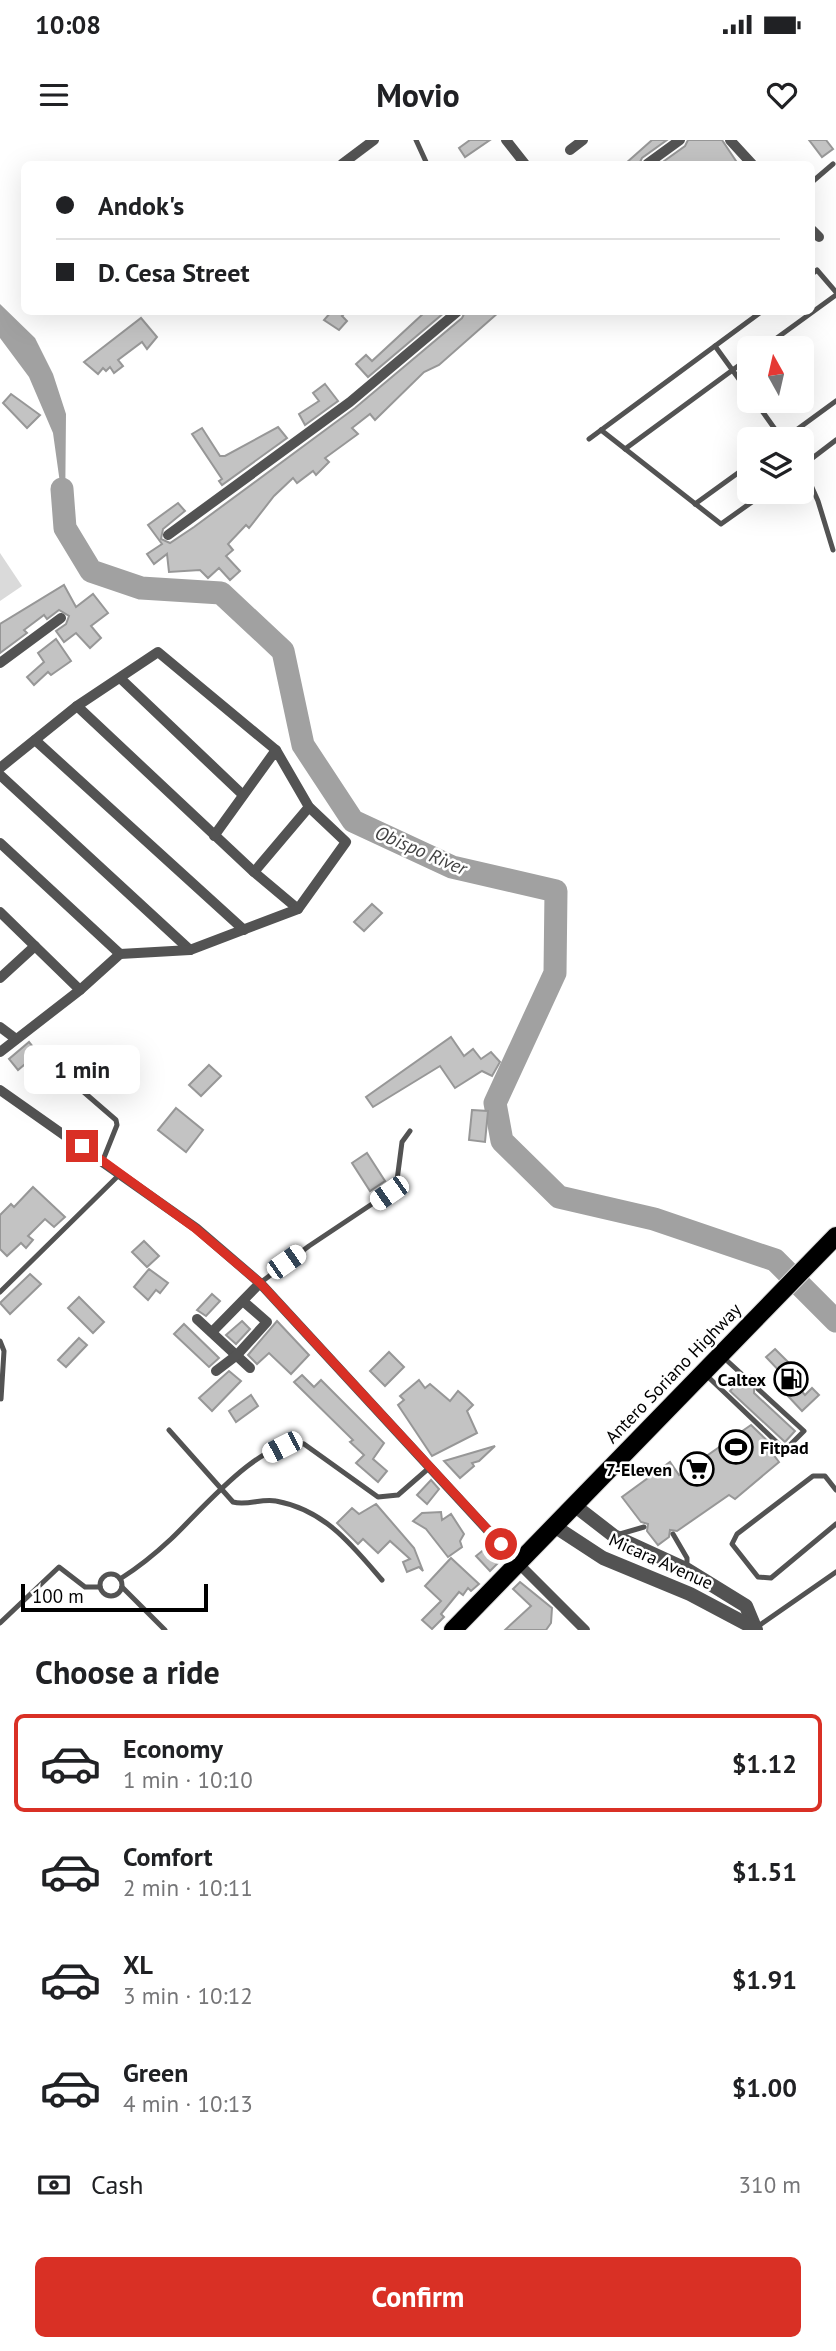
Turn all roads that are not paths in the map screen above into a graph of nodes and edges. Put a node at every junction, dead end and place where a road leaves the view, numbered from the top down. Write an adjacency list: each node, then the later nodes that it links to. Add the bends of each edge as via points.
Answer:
1 (374, 140): 8 (street)
2 (416, 140): 9 (lane)
3 (506, 140): 10 (street)
4 (583, 140): 7 (street)
5 (680, 140): 11 (street)
6 (730, 140): 12 (street)
7 (570, 150)
8 (346, 161)
9 (426, 161)
10 (523, 161)
11 (651, 161)
12 (749, 161)
13 (833, 164): 14 (lane)
14 (815, 179)
15 (815, 272): 16 (lane)
16 (836, 293): 17 (lane)
17 (815, 309)
18 (453, 315): 39 (street, via 349,402)
19 (757, 315): 22 (lane)
20 (807, 315): 21 (lane)
21 (779, 336)
22 (715, 346): 24 (lane); 30 (lane)
23 (737, 367): 24 (lane)
24 (733, 370): 25 (lane); 33 (lane)
25 (737, 376)
26 (836, 401): 29 (lane)
27 (763, 413): 28 (lane)
28 (774, 427)
29 (800, 427)
30 (601, 430): 31 (lane); 33 (lane)
31 (589, 439)
32 (836, 440): 34 (lane)
33 (625, 449): 37 (lane)
34 (814, 457)
35 (737, 474): 37 (lane)
36 (814, 492): 40 (lane)
37 (695, 504): 38 (lane, via 721,524)
38 (749, 504)
39 (168, 535)
40 (833, 550)
41 (61, 618): 42 (street)
42 (1, 660)
43 (120, 678): 44 (street); 46 (street, via 158,652); 49 (street)
44 (77, 706): 45 (street); 51 (street)
45 (36, 740): 47 (street); 56 (street)
46 (276, 750): 49 (street); 50 (street)
47 (0, 768)
48 (0, 775): 58 (street)
49 (243, 795): 51 (street)
50 (309, 807): 53 (street); 54 (street, via 346,842)
51 (214, 836): 53 (street)
52 (0, 843): 59 (street)
53 (254, 872): 54 (street)
54 (298, 909): 56 (street)
55 (0, 912): 57 (street)
56 (244, 930): 58 (street)
57 (34, 946): 60 (street); 61 (street)
58 (190, 950): 59 (street)
59 (120, 954): 61 (street)
60 (0, 978)
61 (80, 990): 63 (street)
62 (0, 1027): 63 (street)
63 (16, 1039): 64 (street)
64 (0, 1052)
65 (75, 1052): 68 (lane, via 64,1075 116,1120)
66 (0, 1090): 68 (street)
67 (410, 1130): 71 (lane, via 402,1142 396,1188)
68 (103, 1160): 69 (street)
69 (120, 1174): 71 (street); 72 (lane)
70 (831, 1241): 77 (main road, Antero Soriano Highway)
71 (260, 1283): 73 (street); 86 (street)
72 (0, 1292)
73 (244, 1302): 75 (street); 78 (street, via 267,1322)
74 (197, 1319): 75 (street)
75 (212, 1332): 78 (street)
76 (0, 1340): 84 (lane, via 4,1351)
77 (720, 1354): 81 (main road, Antero Soriano Highway); 82 (lane)
78 (237, 1355): 79 (street); 80 (street)
79 (250, 1368)
80 (216, 1371)
81 (702, 1372): 83 (lane, via 785,1450 804,1431); 89 (main road, Antero Soriano Highway)
82 (746, 1378)
83 (758, 1389)
84 (1, 1399)
85 (169, 1430): 87 (lane)
86 (431, 1466): 87 (lane, via 398,1495 378,1497 300,1442 255,1461); 95 (street)
87 (222, 1487): 98 (lane, via 172,1538); 99 (lane, via 237,1504 273,1500 310,1511 328,1522)
88 (836, 1490): 90 (lane, via 825,1476 813,1476 737,1534 732,1544 758,1577 771,1577)
89 (574, 1505): 91 (main road, Antero Soriano Highway); 94 (street, Micara Avenue)
90 (836, 1524)
91 (554, 1526): 95 (main road, Antero Soriano Highway); 103 (street, Micara Avenue, via 603,1558 690,1594)
92 (645, 1527): 94 (lane)
93 (673, 1534): 96 (lane, via 687,1558)
94 (614, 1536): 96 (street, Micara Avenue)
95 (518, 1563): 105 (main road, Antero Soriano Highway); 106 (street)
96 (686, 1569): 103 (street, Micara Avenue, via 746,1605)
97 (836, 1572): 103 (lane)
98 (120, 1579): 100 (lane, via 113,1574 105,1576); 101 (lane)
99 (382, 1580)
100 (100, 1587): 101 (lane, via 108,1596); 102 (lane, via 85,1587 59,1567)
101 (122, 1587): 104 (lane)
102 (0, 1623)
103 (755, 1629)
104 (165, 1630)
105 (453, 1630)
106 (585, 1630)

